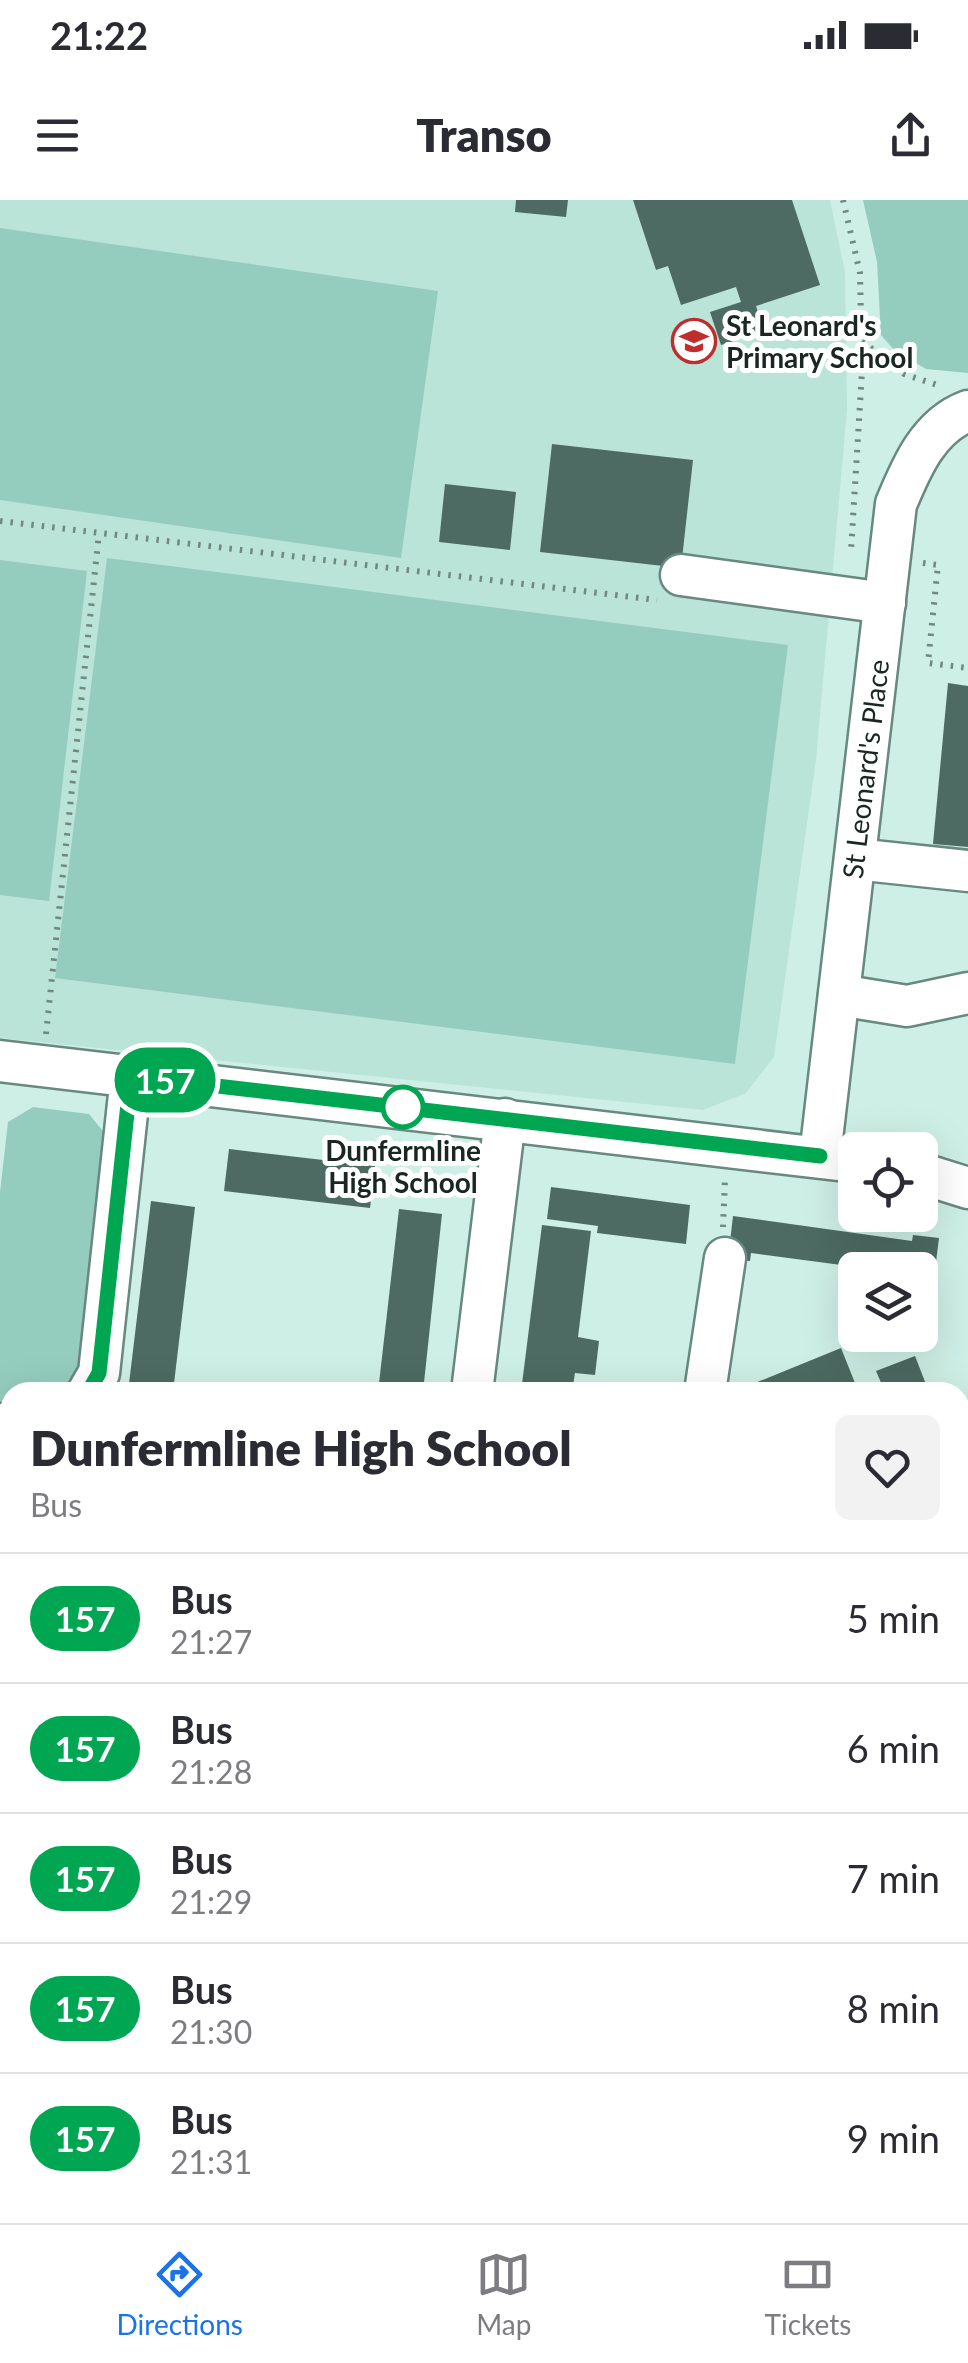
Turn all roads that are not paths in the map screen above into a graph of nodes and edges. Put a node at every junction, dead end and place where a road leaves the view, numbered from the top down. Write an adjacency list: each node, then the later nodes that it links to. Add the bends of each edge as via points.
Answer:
1 (956, 399): 3 (street, St Leonard's Place, via 955,416 916,456 896,504)
2 (674, 588): 3 (street)
3 (884, 603): 4 (street, St Leonard's Place)
4 (855, 859): 5 (street); 7 (street, St Leonard's Place)
5 (968, 871)
6 (968, 993): 7 (street, via 907,1006)
7 (839, 995): 11 (street, St Leonard's Place)
8 (0, 1062): 9 (street)
9 (131, 1076): 10 (street); 16 (street)
10 (505, 1119): 12 (street); 17 (street)
11 (838, 1132)
12 (838, 1159)
13 (938, 1179): 14 (street)
14 (968, 1188)
15 (725, 1258): 18 (street)
16 (94, 1382)
17 (473, 1382)
18 (706, 1382)

